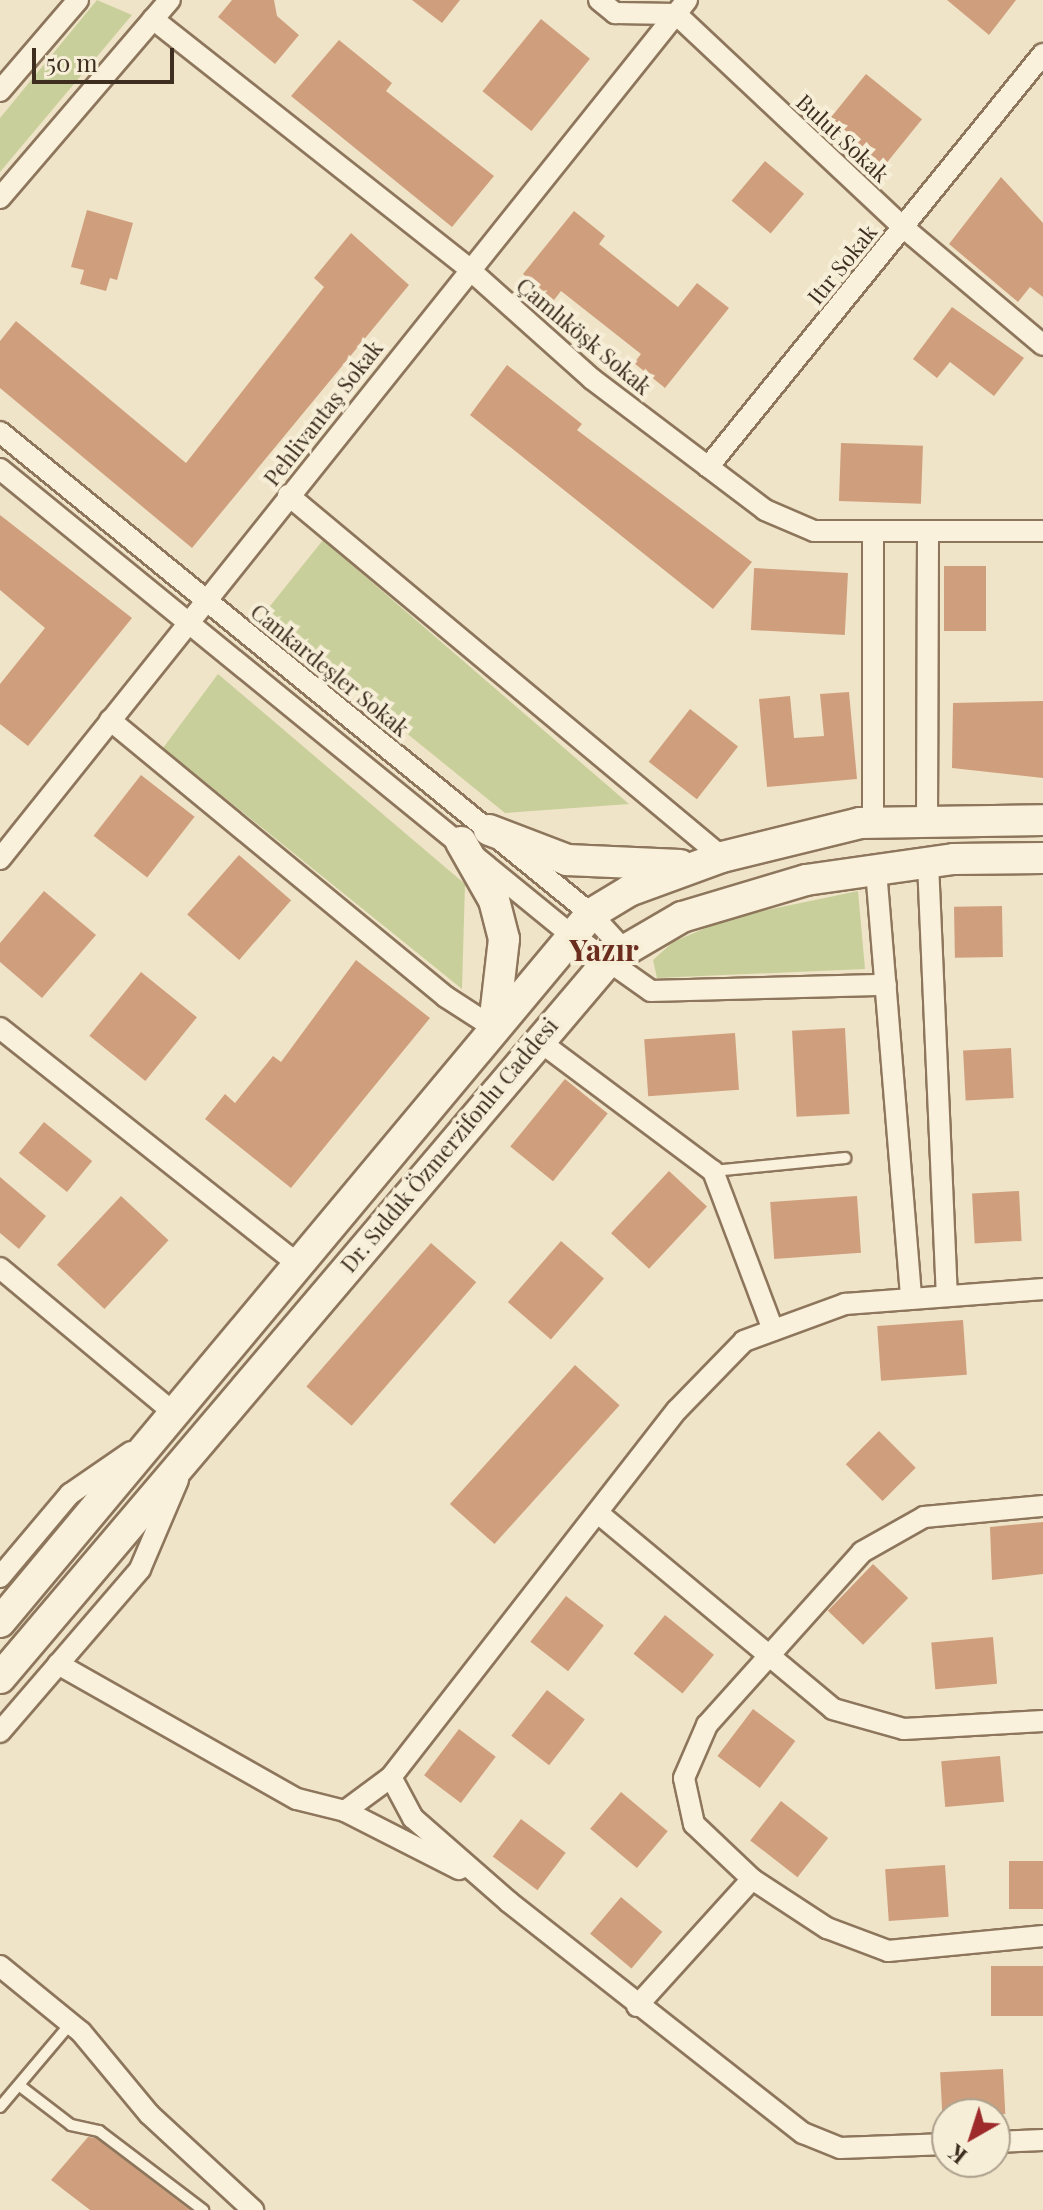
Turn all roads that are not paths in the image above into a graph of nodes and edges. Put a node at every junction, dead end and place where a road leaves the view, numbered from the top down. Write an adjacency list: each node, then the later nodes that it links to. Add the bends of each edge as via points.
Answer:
1 (78, 0): 7 (street)
2 (170, 0): 5 (street)
3 (599, 0): 4 (street, via 615,13)
4 (681, 7): 9 (street, Bulut Sokak); 10 (street, Pehlivantaş Sokak)
5 (153, 19): 8 (street); 10 (street, Çamlıköşk Sokak)
6 (1043, 54): 9 (street, Itır Sokak)
7 (0, 91)
8 (0, 198)
9 (903, 227): 11 (street, Bulut Sokak); 13 (street, Itır Sokak)
10 (469, 269): 13 (street, Çamlıköşk Sokak, via 592,379); 15 (street, Pehlivantaş Sokak)
11 (1043, 345)
12 (0, 432): 19 (street, Cankardeşler Sokak)
13 (708, 467): 16 (street, Çamlıköşk Sokak, via 765,510 814,531)
14 (0, 469): 20 (street, Cankardeşler Sokak)
15 (288, 495): 19 (street, Pehlivantaş Sokak); 29 (street)
16 (873, 531): 17 (street, Çamlıköşk Sokak); 24 (street)
17 (928, 531): 18 (street, Çamlıköşk Sokak); 23 (street)
18 (1043, 531)
19 (205, 600): 20 (street, Pehlivantaş Sokak); 25 (street, Cankardeşler Sokak)
20 (187, 623): 21 (street, Pehlivantaş Sokak); 26 (street, Cankardeşler Sokak)
21 (110, 720): 28 (street, Pehlivantaş Sokak); 36 (street, via 446,997)
22 (1043, 820): 23 (main road, Dr. Sıddık Özmerzifonlu Caddesi)
23 (927, 822): 24 (main road, Dr. Sıddık Özmerzifonlu Caddesi)
24 (873, 823): 29 (main road, Dr. Sıddık Özmerzifonlu Caddesi)
25 (489, 830): 29 (main road, via 567,860); 32 (street, Cankardeşler Sokak)
26 (461, 842): 32 (street, Cankardeşler Sokak); 36 (main road, via 494,900 504,939)
27 (1043, 858): 30 (main road, Dr. Sıddık Özmerzifonlu Caddesi)
28 (0, 859)
29 (710, 861): 32 (main road, Dr. Sıddık Özmerzifonlu Caddesi, via 629,891)
30 (928, 863): 31 (main road, Dr. Sıddık Özmerzifonlu Caddesi); 43 (street)
31 (876, 870): 33 (main road, Dr. Sıddık Özmerzifonlu Caddesi, via 806,880 682,917); 34 (street)
32 (580, 923): 33 (street, Cankardeşler Sokak); 33 (street, Cankardeşler Sokak); 36 (main road, Dr. Sıddık Özmerzifonlu Caddesi)
33 (617, 955): 34 (street, via 651,991); 37 (main road, Dr. Sıddık Özmerzifonlu Caddesi)
34 (886, 985): 44 (street)
35 (0, 1028): 40 (street)
36 (494, 1028): 40 (main road, Dr. Sıddık Özmerzifonlu Caddesi)
37 (539, 1041): 39 (street); 47 (main road, Dr. Sıddık Özmerzifonlu Caddesi)
38 (845, 1158): 39 (lane)
39 (713, 1171): 45 (street)
40 (300, 1266): 46 (main road, Dr. Sıddık Özmerzifonlu Caddesi)
41 (0, 1268): 46 (street)
42 (1043, 1289): 43 (street)
43 (947, 1296): 44 (street)
44 (911, 1299): 45 (street, via 845,1304)
45 (773, 1330): 49 (street, via 744,1341 677,1410)
46 (168, 1422): 50 (street, via 70,1494); 51 (main road, Dr. Sıddık Özmerzifonlu Caddesi)
47 (190, 1453): 53 (street, via 140,1569); 54 (main road, Dr. Sıddık Özmerzifonlu Caddesi)
48 (1043, 1506): 52 (street, via 924,1517 862,1552)
49 (598, 1513): 52 (street); 57 (street)
50 (0, 1575)
51 (0, 1622)
52 (767, 1658): 55 (street, via 833,1709 904,1729); 59 (street, via 707,1725 684,1778 694,1824)
53 (58, 1664): 56 (street); 58 (street, via 297,1799)
54 (0, 1678)
55 (1043, 1721)
56 (0, 1732)
57 (391, 1777): 58 (street); 60 (street, via 413,1818)
58 (345, 1811): 60 (street)
59 (752, 1879): 61 (street, via 827,1928 888,1951); 63 (street)
60 (509, 1902): 63 (street)
61 (1043, 1936)
62 (0, 1966): 64 (street)
63 (637, 2006): 69 (street, via 803,2133 840,2148)
64 (71, 2023): 65 (lane); 71 (street, via 149,2114)
65 (20, 2086): 66 (lane); 70 (lane, via 71,2125 99,2131)
66 (0, 2107)
67 (1043, 2140): 68 (street)
68 (1011, 2141)
69 (931, 2145)
70 (203, 2210)
71 (253, 2210)

